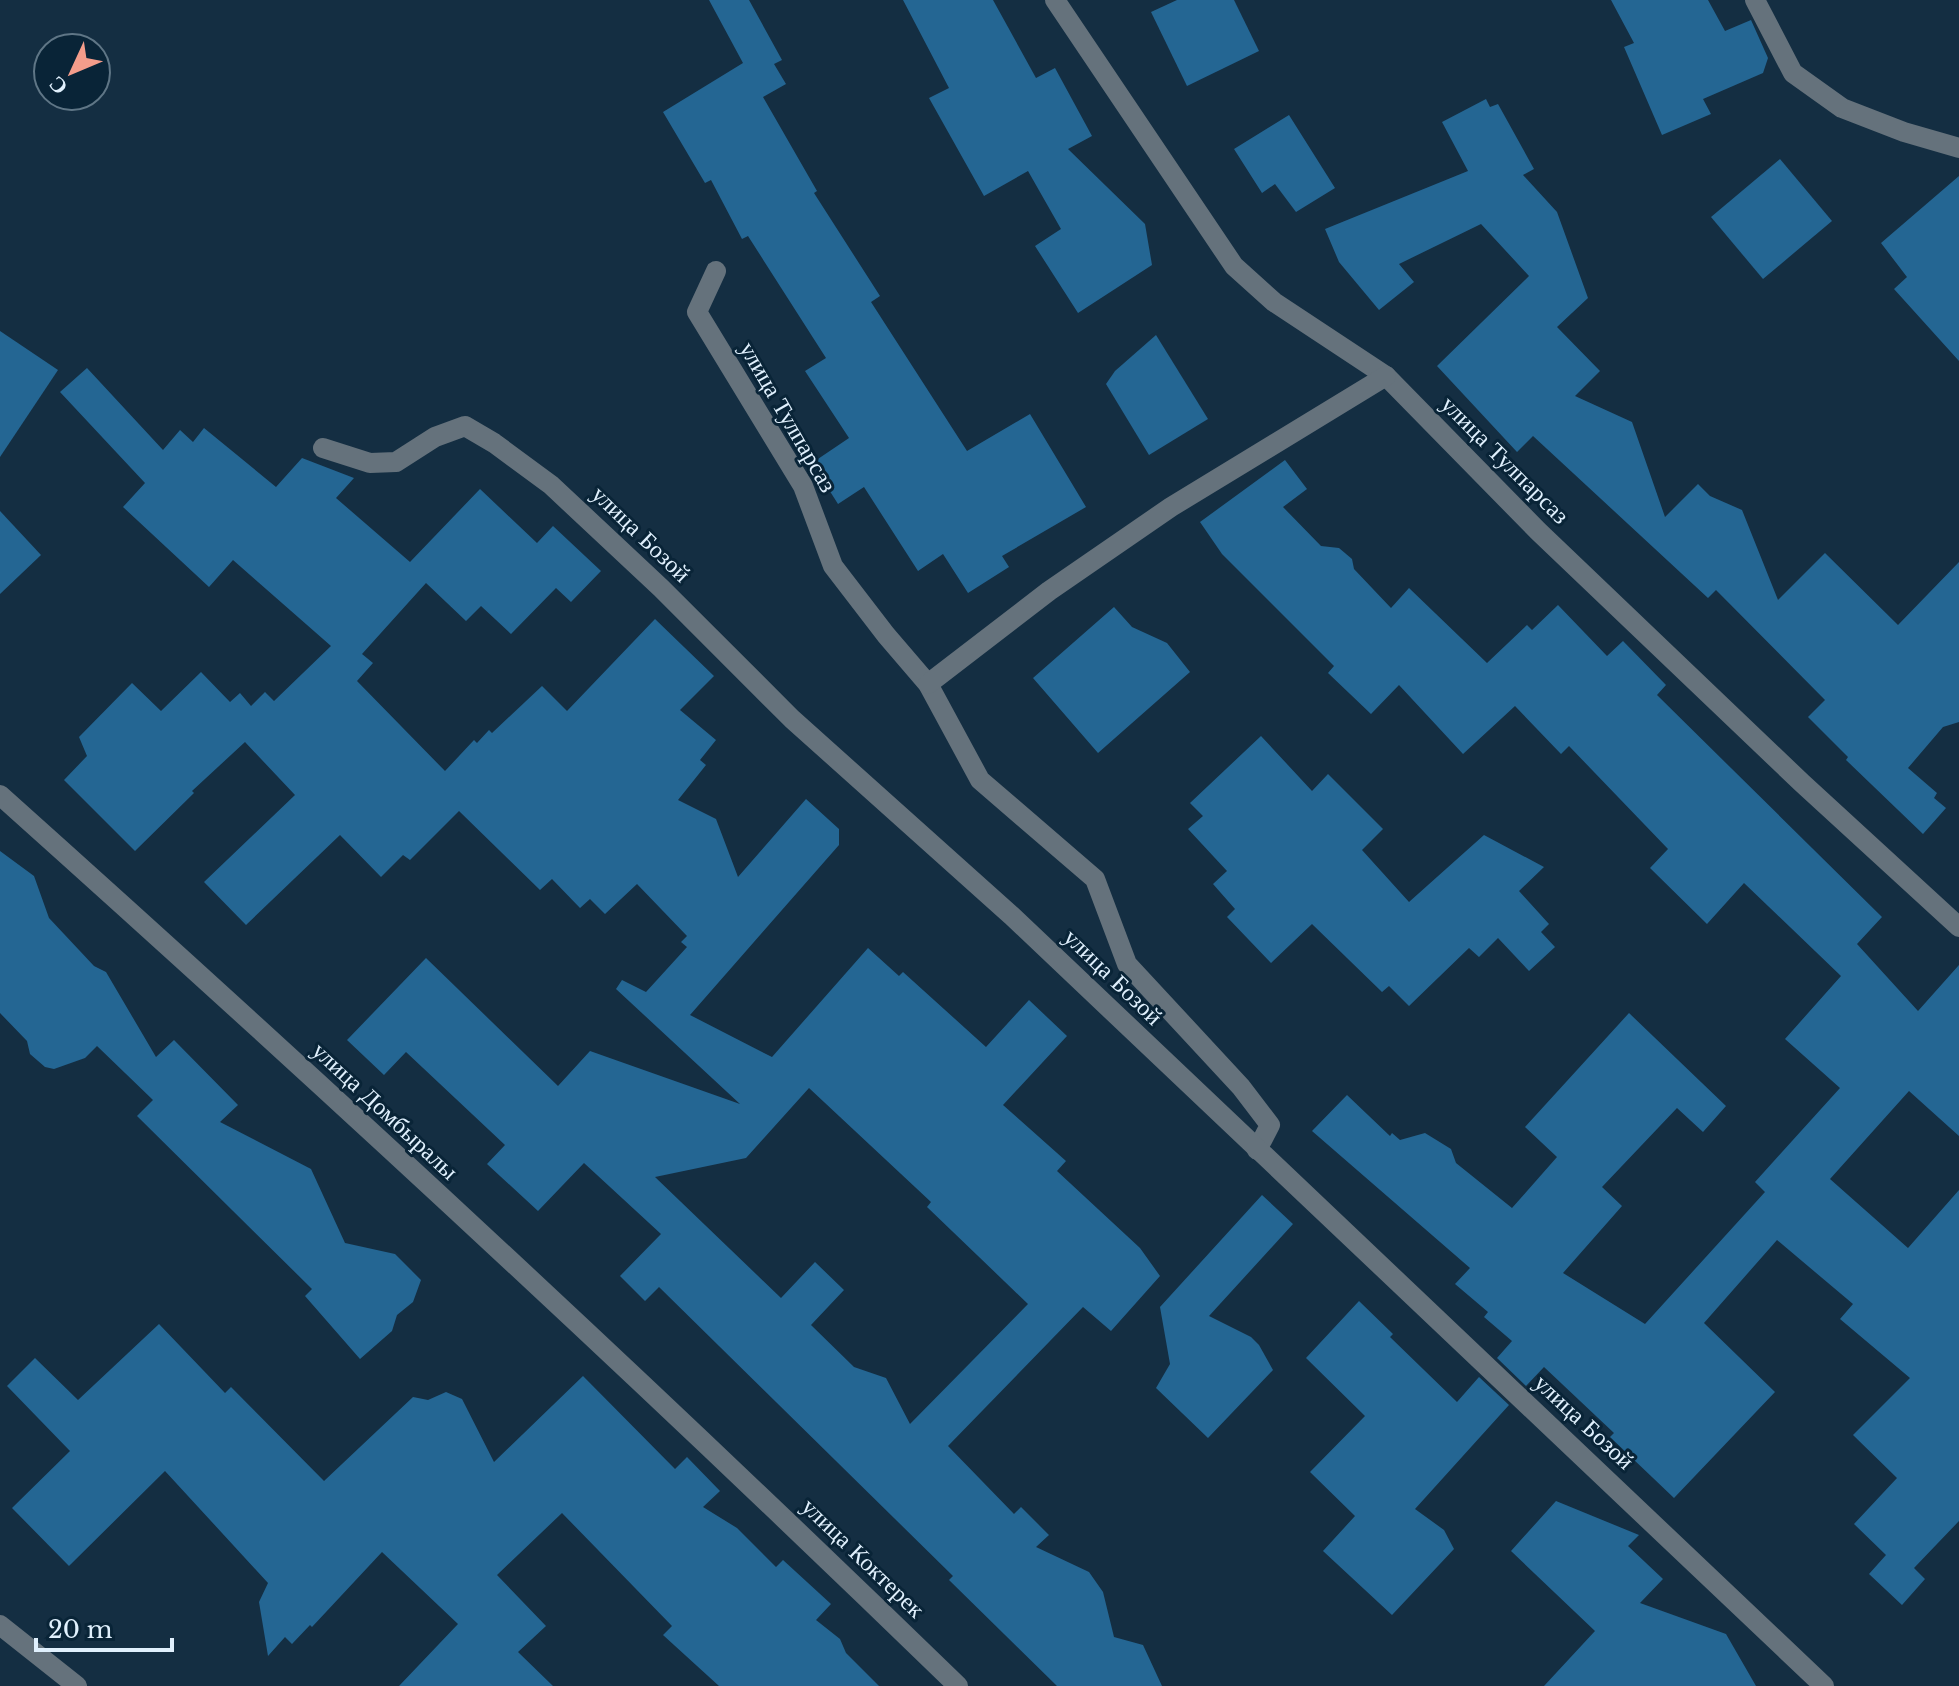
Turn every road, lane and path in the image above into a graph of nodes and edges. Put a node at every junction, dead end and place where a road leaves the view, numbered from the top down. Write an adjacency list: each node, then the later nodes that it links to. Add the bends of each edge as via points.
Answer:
1 (1055, 0): 5 (street, улица Тулпарсаз, via 1234,266 1274,302)
2 (1755, 0): 3 (street, via 1793,73 1842,108)
3 (1959, 148)
4 (716, 271): 7 (street, улица Тулпарсаз, via 697,312 803,486 833,566)
5 (1386, 376): 7 (street, via 1171,507); 9 (street, улица Тулпарсаз, via 1538,531)
6 (323, 448): 10 (street, улица Бозой, via 370,463 396,462 435,437 465,426 551,485 792,719 1012,916)
7 (928, 684): 10 (street, улица Тулпарсаз, via 980,780 1095,879 1127,964 1270,1125)
8 (0, 795): 11 (street, улица Домбыралы)
9 (1959, 927)
10 (1257, 1150): 15 (street, улица Бозой)
11 (733, 1467): 14 (street, улица Коктерек)
12 (0, 1625): 13 (street)
13 (77, 1686)
14 (958, 1686)
15 (1824, 1686)

